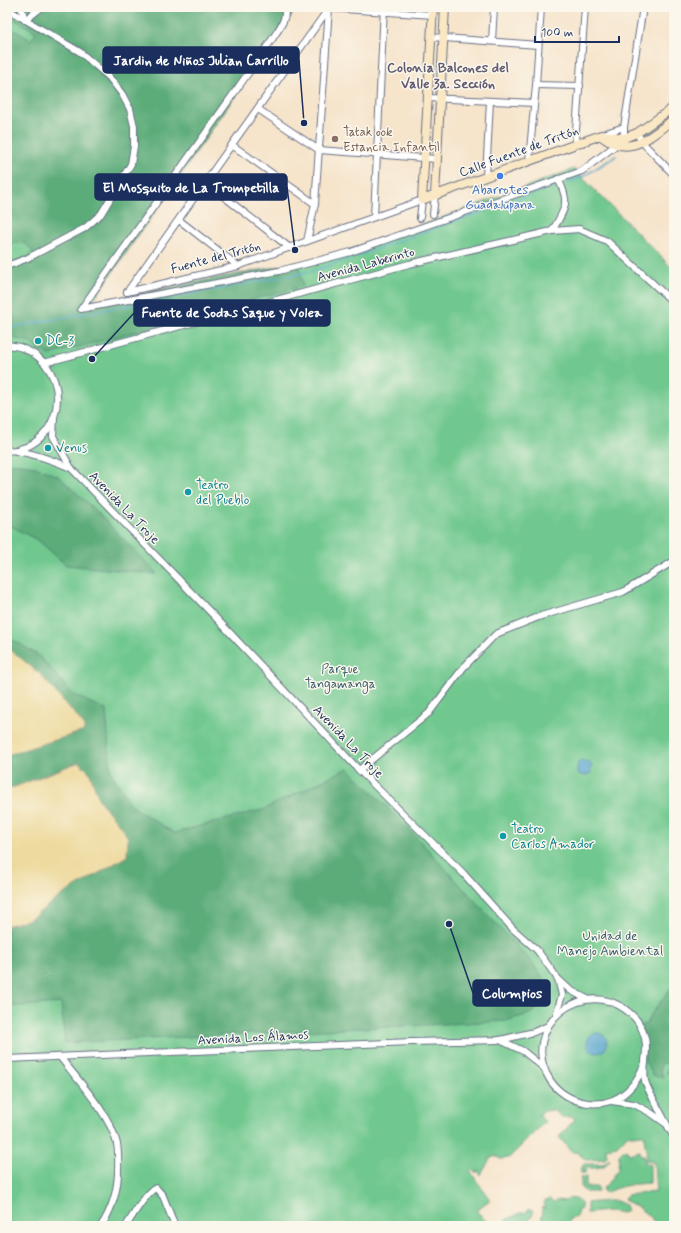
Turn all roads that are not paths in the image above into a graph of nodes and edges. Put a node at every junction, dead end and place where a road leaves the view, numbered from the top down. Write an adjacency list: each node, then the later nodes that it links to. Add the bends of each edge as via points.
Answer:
1 (21, 7): 13 (street)
2 (42, 7): 13 (street)
3 (284, 7): 41 (street, via 284,21 273,38 81,309 279,271 352,252)
4 (445, 7): 15 (street)
5 (494, 7): 16 (street)
6 (541, 7): 17 (street)
7 (585, 7): 19 (street)
8 (643, 7): 27 (street)
9 (7, 8): 13 (street)
10 (329, 8): 11 (street); 25 (street); 34 (street)
11 (384, 10): 12 (street); 35 (street)
12 (433, 11): 14 (street)
13 (25, 20): 53 (street, via 80,52 109,77 130,109 134,126 134,146 131,164 101,214 85,228 28,258)
14 (431, 37): 15 (street); 20 (street)
15 (444, 38): 16 (street); 21 (street)
16 (492, 41): 17 (street)
17 (538, 45): 18 (street)
18 (536, 85): 19 (street); 23 (street)
19 (580, 86): 32 (street)
20 (428, 98): 21 (street); 36 (street)
21 (440, 98): 22 (street); 37 (street)
22 (490, 101): 23 (street); 40 (street)
23 (534, 103): 38 (street)
24 (674, 107): 28 (street)
25 (258, 109): 33 (street); 34 (street)
26 (674, 118): 30 (street)
27 (624, 127): 29 (street, Calle Fuente de Tritón); 31 (street)
28 (637, 133): 30 (street); 31 (street)
29 (601, 135): 31 (street); 32 (street, Calle Fuente de Tritón)
30 (642, 142): 31 (street); 39 (street)
31 (622, 143): 41 (street, via 582,171)
32 (575, 144): 38 (street, Calle Fuente de Tritón)
33 (232, 145): 42 (street); 45 (street)
34 (319, 150): 35 (street); 45 (street)
35 (376, 155): 36 (street); 47 (street)
36 (424, 158): 37 (street); 44 (street)
37 (437, 159): 43 (street)
38 (528, 161): 40 (street, Calle Fuente de Tritón)
39 (674, 175)
40 (486, 177): 43 (street, Calle Fuente de Tritón)
41 (558, 180): 50 (street, via 566,197 566,204)
42 (205, 182): 49 (street); 52 (street)
43 (436, 195): 44 (street, Calle Fuente de Tritón); 46 (street)
44 (422, 200): 47 (street, Fuente del Tritón); 48 (street)
45 (314, 204): 51 (street)
46 (432, 214)
47 (374, 217): 51 (street, Fuente del Tritón)
48 (420, 218)
49 (178, 220): 54 (street); 54 (street, Fuente del Tritón, via 127,292)
50 (552, 231): 55 (street, Avenida Laberinto, via 579,229 608,241); 57 (street, Avenida Laberinto, via 409,264)
51 (307, 242): 52 (street, Fuente del Tritón)
52 (290, 248): 54 (street, Fuente del Tritón)
53 (7, 266)
54 (238, 266)
55 (674, 303)
56 (7, 345): 57 (street, via 22,348)
57 (44, 363): 58 (street, via 56,384 58,401)
58 (54, 418): 60 (street, via 45,433 32,445); 61 (street, Avenida La Troje, via 53,436)
59 (7, 451): 60 (street)
60 (16, 451): 61 (street, Avenida La Troje, via 53,460)
61 (71, 468): 63 (street, Avenida La Troje)
62 (674, 561): 63 (street, via 623,592 541,616 496,634 463,668 429,713)
63 (359, 770): 64 (street, Avenida La Troje, via 463,874 513,929 537,950)
64 (558, 979): 65 (street, Avenida La Troje); 66 (street, Avenida La Troje, via 562,995)
65 (586, 999): 66 (street, via 570,1004); 71 (street, via 604,1000 619,1005 633,1016 642,1030 646,1047)
66 (556, 1015): 67 (street)
67 (548, 1026): 68 (street, Avenida Los Álamos); 72 (street, via 543,1040)
68 (500, 1040): 69 (street, Avenida Los Álamos); 72 (street, Avenida Los Álamos, via 523,1050)
69 (60, 1058): 70 (street, Avenida Los Álamos); 76 (street, via 108,1121 117,1144 118,1186)
70 (7, 1059)
71 (645, 1064): 73 (street, via 638,1079 630,1088); 74 (street, via 645,1079 649,1092)
72 (544, 1068): 73 (street, via 550,1081 560,1092 576,1100 593,1104)
73 (611, 1101): 74 (street, via 634,1104)
74 (666, 1124): 75 (street)
75 (674, 1137)
76 (101, 1226)
77 (126, 1226): 78 (street, via 147,1196 156,1188 163,1196)
78 (175, 1226)

